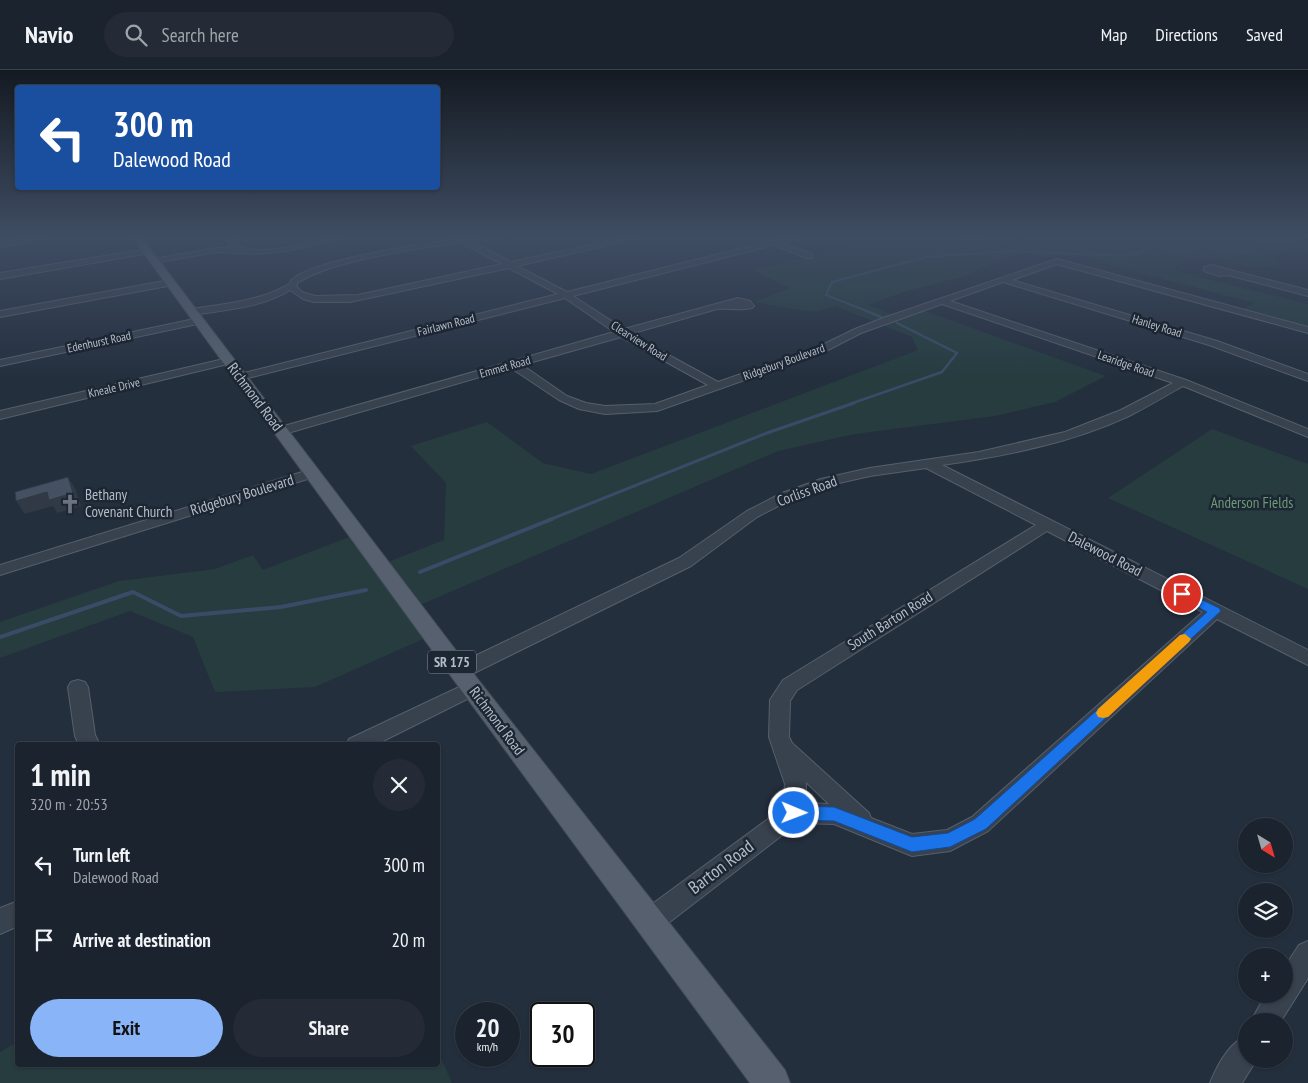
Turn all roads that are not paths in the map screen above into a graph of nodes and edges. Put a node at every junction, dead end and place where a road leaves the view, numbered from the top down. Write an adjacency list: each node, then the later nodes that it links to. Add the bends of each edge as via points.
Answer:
1 (163, 284): 17 (street)
2 (171, 284): 18 (main road, Richmond Road / SR 175)
3 (424, 284): 14 (street, via 363,298 324,300)
4 (546, 284): 12 (street, Clearview Road)
5 (608, 284): 12 (street, Fairlawn Road)
6 (991, 284): 15 (street, Ridgebury Boulevard)
7 (1018, 284): 24 (street, Hanley Road, via 1213,343)
8 (1141, 284): 19 (street, Ridgebury Boulevard)
9 (1275, 284): 11 (street)
10 (293, 285): 13 (street); 14 (street, via 296,292)
11 (1308, 293)
12 (566, 295): 20 (street, Clearview Road); 23 (street, Fairlawn Road)
13 (267, 297): 14 (street); 18 (street)
14 (306, 297)
15 (942, 301): 25 (street, Learidge Road); 26 (street, Ridgebury Boulevard, via 864,329 820,350)
16 (730, 304): 20 (street, Emmet Road)
17 (0, 314)
18 (196, 317): 21 (street, Edenhurst Road); 23 (main road, Richmond Road / SR 175)
19 (1308, 330)
20 (623, 333): 22 (street, Emmet Road); 26 (street, Clearview Road)
21 (0, 363)
22 (514, 364): 26 (street, Ridgebury Boulevard, via 571,402 605,410 657,407); 28 (street, Emmet Road)
23 (234, 369): 27 (street, Kneale Drive); 28 (main road, Richmond Road / SR 175)
24 (1308, 378)
25 (1182, 382): 29 (street, Learidge Road); 30 (street, Corliss Road, via 1125,413 1068,435)
26 (717, 386)
27 (0, 414)
28 (281, 432): 31 (main road, Richmond Road / SR 175)
29 (1308, 433)
30 (929, 464): 32 (street, Dalewood Road); 36 (street, Corliss Road, via 870,472 826,482 788,496 752,514 685,562)
31 (312, 473): 33 (street, Ridgebury Boulevard); 36 (main road, Richmond Road / SR 175)
32 (1047, 524): 34 (street, Dalewood Road); 40 (street, South Barton Road, via 790,685 780,700 779,737)
33 (0, 570)
34 (1215, 611): 35 (street, Dalewood Road); 42 (street, via 980,824 950,840 912,845)
35 (1308, 658)
36 (465, 680): 39 (street, Corliss Road); 45 (main road, Richmond Road / SR 175)
37 (78, 687): 38 (street)
38 (88, 742)
39 (361, 742)
40 (782, 747): 41 (street, South Barton Road, via 796,784); 42 (street)
41 (794, 813): 42 (street, via 834,814); 45 (street, Barton Road)
42 (869, 828)
43 (15, 914): 44 (street)
44 (0, 921)
45 (649, 922): 49 (main road, Richmond Road / SR 175)
46 (1308, 954): 47 (street)
47 (1293, 977)
48 (1238, 1063): 50 (street)
49 (772, 1083)
50 (1225, 1083)

